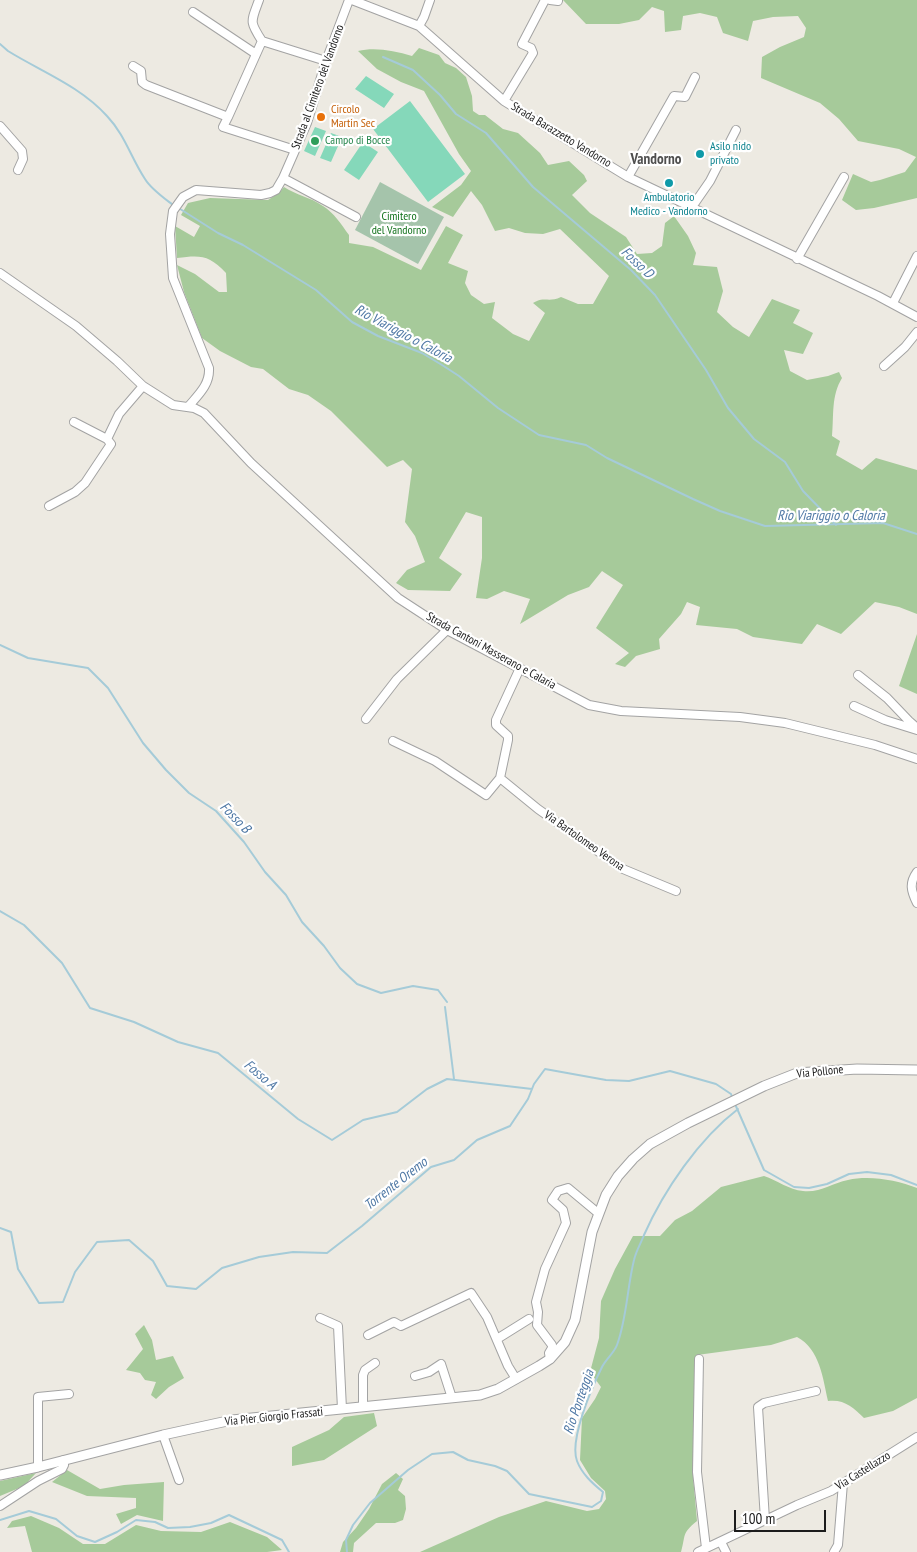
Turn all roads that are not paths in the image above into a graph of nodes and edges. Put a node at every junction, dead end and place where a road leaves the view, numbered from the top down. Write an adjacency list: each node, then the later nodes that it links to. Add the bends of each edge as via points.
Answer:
1 (259, 0): 9 (street, via 252,25)
2 (351, 0): 8 (street, Strada Barazzetto Vandorno); 11 (street, Strada al Cimitero del Vandorno)
3 (430, 0): 8 (street)
4 (545, 0): 14 (street, via 522,44 531,48 533,53)
5 (550, 0): 6 (street, via 558,2)
6 (556, 0)
7 (193, 12): 10 (street)
8 (419, 26): 14 (street, Strada Barazzetto Vandorno)
9 (262, 41): 10 (street); 11 (street)
10 (256, 54): 15 (street)
11 (326, 61): 18 (street, Strada al Cimitero del Vandorno)
12 (132, 66): 15 (street, via 141,70 142,82 146,85)
13 (695, 76): 20 (street, via 685,96 674,96)
14 (504, 101): 20 (street, Strada Barazzetto Vandorno)
15 (228, 117): 18 (street, via 223,127)
16 (0, 126): 19 (street, via 22,151)
17 (736, 130): 23 (street, via 710,181)
18 (295, 150): 22 (street, Strada al Cimitero del Vandorno)
19 (18, 170)
20 (628, 177): 23 (street, Strada Barazzetto Vandorno)
21 (844, 177): 26 (street)
22 (283, 178): 24 (street); 33 (street, Strada al Cimitero del Vandorno, via 276,190 261,195 196,190 179,201 173,211 170,234 173,278 210,377)
23 (692, 207): 26 (street, Strada Barazzetto Vandorno)
24 (356, 217)
25 (917, 256): 28 (street)
26 (797, 259): 28 (street, Strada Barazzetto Vandorno)
27 (0, 273): 32 (street, Strada Cantoni Masserano e Calaria, via 76,326)
28 (892, 303): 29 (street, Strada Barazzetto Vandorno)
29 (917, 317)
30 (917, 332): 31 (street)
31 (884, 366)
32 (143, 386): 33 (street, Strada Cantoni Masserano e Calaria, via 172,405); 35 (street, via 119,414)
33 (188, 407): 37 (street, Strada Cantoni Masserano e Calaria, via 204,413 251,463 398,598)
34 (74, 422): 35 (street)
35 (107, 439): 36 (street, via 111,444 85,483)
36 (50, 506)
37 (447, 630): 38 (street, Strada Cantoni Masserano e Calaria); 41 (street, via 397,679)
38 (520, 668): 44 (street, Strada Cantoni Masserano e Calaria, via 589,704 604,708 786,723); 45 (street, via 496,720 496,726 508,736)
39 (858, 675): 42 (street, via 887,698)
40 (854, 706): 42 (street, via 885,720)
41 (366, 719)
42 (917, 729)
43 (393, 741): 45 (street, via 435,761 486,795)
44 (917, 759)
45 (500, 778): 47 (street, Via Bartolomeo Verona, via 538,809 624,869)
46 (917, 872): 48 (street, via 911,882 911,892)
47 (676, 890)
48 (917, 903)
49 (917, 1070): 50 (street, Via Pollone, via 857,1068 804,1071 780,1078 650,1144 618,1176)
50 (598, 1213): 56 (street, Via Pollone, via 575,1320 564,1342); 56 (street, via 568,1188 558,1192 552,1200 563,1210 566,1223 545,1268 536,1302 537,1325 552,1345)
51 (320, 1318): 64 (street, via 338,1326)
52 (529, 1319): 54 (street)
53 (368, 1335): 54 (street, via 394,1322 401,1326 471,1292)
54 (497, 1339): 59 (street)
55 (699, 1359): 75 (street, via 697,1472)
56 (547, 1361): 59 (street, Via Pier Giorgio Frassati)
57 (375, 1363): 63 (street, via 358,1375)
58 (414, 1376): 62 (street, via 441,1364)
59 (516, 1379): 62 (street, Via Pier Giorgio Frassati, via 480,1396)
60 (816, 1391): 73 (street, via 758,1407)
61 (69, 1394): 68 (street, via 38,1396)
62 (452, 1398): 63 (street, Via Pier Giorgio Frassati)
63 (362, 1407): 64 (street, Via Pier Giorgio Frassati)
64 (342, 1409): 65 (street, Via Pier Giorgio Frassati, via 232,1420)
65 (163, 1435): 67 (street, Via Pier Giorgio Frassati); 70 (street)
66 (917, 1437): 71 (street, Via Castellazzo)
67 (64, 1460): 68 (street, Via Pier Giorgio Frassati); 72 (street, via 62,1469)
68 (38, 1467): 69 (street, Via Pier Giorgio Frassati)
69 (0, 1475)
70 (179, 1480)
71 (843, 1482): 73 (street, Via Castellazzo, via 831,1491); 78 (street, via 838,1545)
72 (0, 1506)
73 (765, 1520): 74 (street, Via Castellazzo)
74 (720, 1542): 75 (street, Via Castellazzo); 77 (street)
75 (706, 1548): 76 (street, Via Castellazzo)
76 (698, 1552)
77 (726, 1552)
78 (834, 1552)

